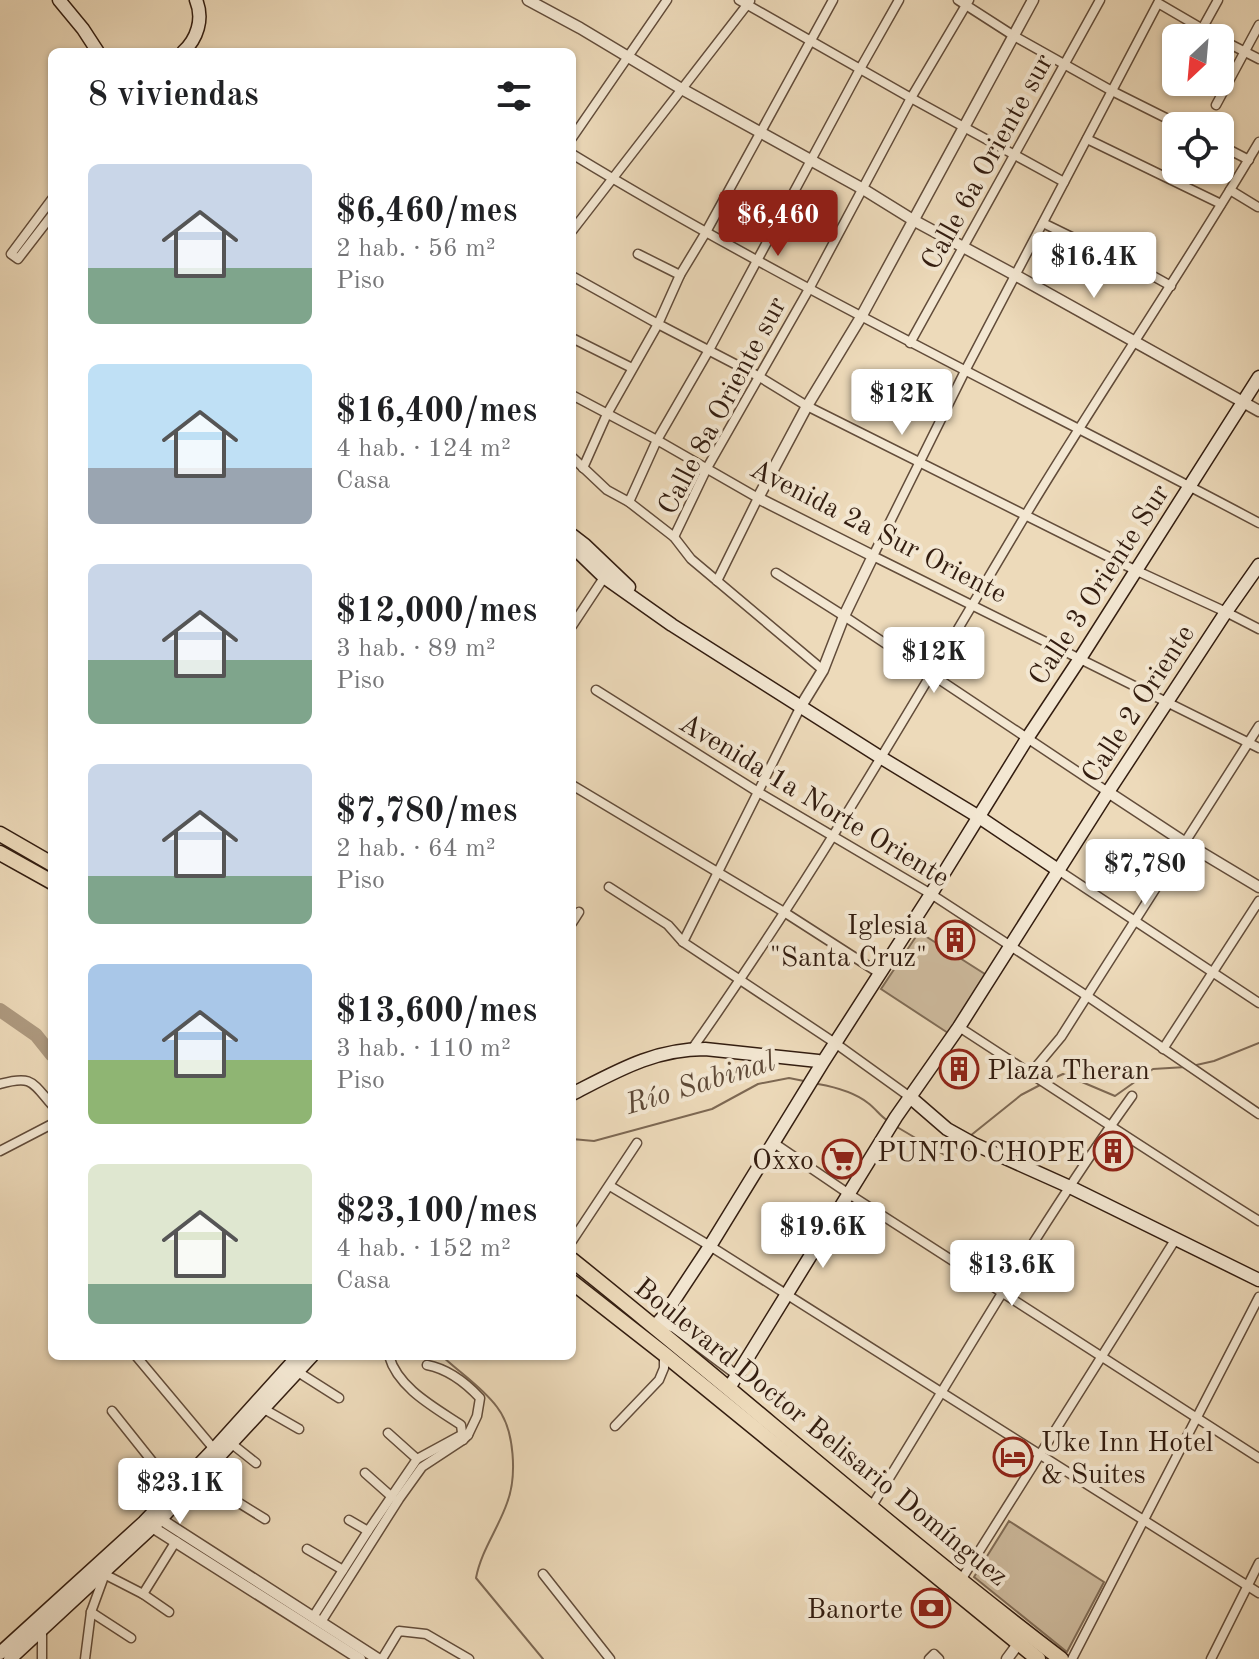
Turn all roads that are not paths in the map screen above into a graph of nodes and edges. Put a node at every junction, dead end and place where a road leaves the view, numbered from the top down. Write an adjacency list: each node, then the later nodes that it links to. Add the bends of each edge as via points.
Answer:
1 (59, 0): 18 (main road)
2 (196, 0): 19 (main road, via 197,33)
3 (528, 0): 21 (street)
4 (667, 0): 21 (street)
5 (833, 0): 16 (street)
6 (899, 0): 24 (street)
7 (1033, 0): 15 (street)
8 (1100, 0): 23 (street, Calle 6a Oriente sur)
9 (1218, 0): 13 (street)
10 (745, 2): 16 (street); 25 (street)
11 (965, 2): 15 (street); 27 (street, Calle 8a Oriente sur)
12 (1186, 24): 26 (street, via 1158,3)
13 (1205, 24)
14 (1259, 25): 20 (street)
15 (1014, 36): 23 (street); 30 (street)
16 (810, 41): 24 (street); 32 (street)
17 (1234, 46): 20 (street)
18 (95, 48)
19 (189, 48)
20 (1245, 52): 22 (street); 28 (street)
21 (627, 56): 25 (street); 31 (street)
22 (1259, 59)
23 (1065, 64): 26 (street); 36 (street, Calle 6a Oriente sur)
24 (860, 69): 27 (street); 39 (street)
25 (680, 88): 32 (street); 40 (street)
26 (1112, 91): 29 (street); 33 (street)
27 (911, 98): 30 (street); 42 (street, Calle 8a Oriente sur)
28 (1216, 105)
29 (1162, 116)
30 (963, 127): 36 (street); 48 (street)
31 (576, 132)
32 (761, 133): 39 (street); 51 (street)
33 (1087, 139): 41 (street); 45 (street)
34 (1258, 145): 38 (street)
35 (1234, 152): 38 (street)
36 (1014, 155): 41 (street); 52 (street, Calle 6a Oriente sur)
37 (576, 156): 40 (street)
38 (1249, 160): 43 (street)
39 (812, 161): 42 (street); 54 (street)
40 (613, 179): 50 (street); 51 (street)
41 (1064, 182): 49 (street)
42 (863, 189): 48 (street); 59 (street, Calle 8a Oriente sur)
43 (1230, 190): 45 (street); 46 (street)
44 (48, 204): 47 (street, via 11,254 18,259)
45 (1221, 204): 58 (street)
46 (1258, 207)
47 (48, 220)
48 (913, 220): 52 (street); 60 (street)
49 (1043, 223): 56 (street); 58 (street, via 1088,245 1098,242)
50 (576, 226)
51 (706, 232): 54 (street); 55 (street)
52 (963, 247): 56 (street); 64 (street, Calle 6a Oriente sur)
53 (638, 254): 55 (street)
54 (759, 260): 59 (street); 65 (street)
55 (680, 275): 61 (street)
56 (1015, 275): 63 (street); 67 (street)
57 (576, 278): 61 (street)
58 (1171, 286): 63 (street)
59 (809, 289): 60 (street); 68 (street, Calle 8a Oriente sur)
60 (861, 317): 64 (street); 72 (street)
61 (658, 324): 65 (street); 66 (street)
62 (576, 340): 66 (street)
63 (1135, 342): 71 (street); 75 (street)
64 (910, 343): 67 (street)
65 (709, 350): 68 (street); 76 (street)
66 (632, 368): 74 (street)
67 (965, 371): 75 (street); 78 (street)
68 (758, 376): 72 (street); 80 (street, Calle 8a Oriente sur)
69 (1259, 377): 71 (main road, Calle 3 Oriente Sur)
70 (576, 397): 74 (street, Avenida 2a Sur Oriente)
71 (1242, 402): 73 (street); 81 (main road, Calle 3 Oriente Sur)
72 (807, 406): 78 (street); 82 (street)
73 (1259, 411)
74 (607, 414): 76 (street, Avenida 2a Sur Oriente); 79 (street)
75 (1081, 429): 81 (street); 84 (street)
76 (657, 440): 80 (street, Avenida 2a Sur Oriente); 83 (street)
77 (576, 461): 79 (street)
78 (919, 463): 84 (street); 89 (street)
79 (583, 468): 83 (street)
80 (707, 468): 82 (street, Avenida 2a Sur Oriente); 86 (street, Calle 8a Oriente sur)
81 (1190, 486): 85 (street); 91 (main road, Calle 3 Oriente Sur)
82 (758, 498): 89 (street, Avenida 2a Sur Oriente); 94 (street)
83 (629, 502): 86 (street)
84 (1026, 515): 91 (street); 95 (street)
85 (1259, 523)
86 (674, 537): 94 (street)
87 (576, 538): 92 (main road)
88 (576, 549): 92 (main road)
89 (873, 556): 95 (street, Avenida 2a Sur Oriente); 98 (street)
90 (1259, 565): 97 (main road, Calle 2 Oriente)
91 (1135, 570): 97 (street); 100 (main road, Calle 3 Oriente Sur)
92 (607, 573): 96 (street); 105 (main road, via 672,625)
93 (776, 573): 98 (street)
94 (717, 581): 101 (street)
95 (974, 606): 100 (street, Avenida 2a Sur Oriente); 102 (street)
96 (576, 612)
97 (1226, 612): 99 (street); 104 (main road, Calle 2 Oriente)
98 (844, 616): 101 (street); 102 (street)
99 (1259, 629)
100 (1081, 657): 104 (street, Avenida 2a Sur Oriente); 107 (main road, Calle 3 Oriente Sur)
101 (823, 670): 105 (street)
102 (930, 674): 107 (street); 110 (street)
103 (596, 690): 112 (street, Avenida 1a Norte Oriente)
104 (1168, 701): 108 (street, Avenida 2a Sur Oriente); 113 (main road, Calle 2 Oriente)
105 (801, 706): 110 (main road); 112 (street)
106 (1259, 726): 108 (street)
107 (1028, 737): 113 (street); 114 (main road, Calle 3 Oriente Sur)
108 (1248, 743): 109 (street, Avenida 2a Sur Oriente); 117 (street)
109 (1259, 748)
110 (880, 757): 114 (main road); 116 (street)
111 (576, 787): 121 (street)
112 (758, 792): 116 (street, Avenida 1a Norte Oriente); 121 (street)
113 (1108, 792): 117 (street); 120 (main road, Calle 2 Oriente)
114 (979, 817): 120 (main road); 125 (main road, Calle 3 Oriente Sur)
115 (0, 834): 119 (main road)
116 (833, 836): 125 (street, Avenida 1a Norte Oriente); 128 (street)
117 (1184, 842): 124 (street); 130 (street)
118 (0, 853): 122 (main road)
119 (48, 862)
120 (1058, 870): 130 (street); 132 (main road, Calle 2 Oriente)
121 (718, 874): 128 (street); 131 (street)
122 (48, 880)
123 (609, 887): 131 (street, via 668,925)
124 (1259, 887)
125 (931, 894): 132 (street, Avenida 1a Norte Oriente); 134 (main road, Calle 3 Oriente Sur)
126 (1259, 901): 133 (street)
127 (579, 912): 129 (street)
128 (784, 912): 134 (street); 135 (street)
129 (576, 917)
130 (1135, 920): 133 (street); 136 (street)
131 (683, 942): 135 (street)
132 (1011, 947): 136 (street, Avenida 1a Norte Oriente); 138 (main road, Calle 2 Oriente)
133 (1214, 972): 137 (street); 141 (street)
134 (879, 973): 139 (main road, Calle 3 Oriente Sur)
135 (740, 981): 139 (street); 140 (street)
136 (1087, 996): 141 (street, Avenida 1a Norte Oriente); 143 (street)
137 (1259, 1003)
138 (959, 1027): 143 (street); 147 (main road, Calle 2 Oriente)
139 (835, 1043): 142 (main road, Calle 3 Oriente Sur); 147 (street)
140 (692, 1049): 142 (main road); 145 (main road, via 637,1062)
141 (1163, 1049): 149 (street, Avenida 1a Norte Oriente)
142 (819, 1065): 153 (main road, Calle 3 Oriente Sur)
143 (1033, 1075): 151 (street)
144 (0, 1084): 148 (street, via 31,1082)
145 (576, 1092)
146 (1132, 1096): 151 (street)
147 (910, 1097): 156 (main road, via 947,1129); 157 (main road, Calle 2 Oriente)
148 (48, 1101)
149 (1259, 1114)
150 (48, 1126): 154 (street)
151 (1110, 1127): 156 (street); 158 (street)
152 (637, 1143): 155 (street)
153 (774, 1143): 157 (street); 161 (main road, Calle 3 Oriente Sur)
154 (0, 1151)
155 (610, 1186): 159 (street); 161 (street)
156 (1070, 1187): 160 (main road); 165 (street)
157 (849, 1194): 165 (street); 166 (main road, Calle 2 Oriente)
158 (1259, 1221)
159 (576, 1235)
160 (1175, 1240): 163 (main road); 171 (street)
161 (710, 1246): 166 (street); 169 (main road, Calle 3 Oriente Sur)
162 (576, 1263): 169 (main road, Boulevard Doctor Belisario Domínguez)
163 (1259, 1280)
164 (576, 1285): 168 (main road, Boulevard Doctor Belisario Domínguez)
165 (1003, 1292): 171 (street); 179 (street)
166 (786, 1294): 178 (main road, Calle 2 Oriente); 179 (street)
167 (1259, 1297): 183 (street)
168 (626, 1324): 169 (main road); 170 (main road, Boulevard Doctor Belisario Domínguez)
169 (655, 1326): 170 (main road); 178 (main road, Boulevard Doctor Belisario Domínguez)
170 (664, 1354): 184 (street, via 659,1380); 222 (main road, Boulevard Doctor Belisario Domínguez)
171 (1103, 1356): 183 (street); 190 (street)
172 (139, 1360): 189 (street)
173 (294, 1360): 189 (main road)
174 (308, 1360): 177 (main road)
175 (391, 1360): 187 (street, via 396,1373 461,1425)
176 (427, 1365): 187 (street, via 467,1384 480,1398)
177 (298, 1372): 180 (street); 181 (main road)
178 (734, 1382): 199 (main road, Boulevard Doctor Belisario Domínguez)
179 (942, 1393): 190 (street); 199 (street)
180 (339, 1398)
181 (264, 1409): 185 (street); 188 (main road)
182 (112, 1411): 197 (street)
183 (1198, 1418): 191 (street); 203 (street)
184 (615, 1426)
185 (299, 1429)
186 (388, 1433): 192 (street)
187 (465, 1436): 192 (street); 196 (street)
188 (232, 1444): 193 (street); 195 (main road)
189 (214, 1449): 197 (main road)
190 (1041, 1455): 203 (street); 212 (street)
191 (1259, 1458)
192 (417, 1459): 196 (street)
193 (256, 1463)
194 (365, 1473): 198 (street)
195 (199, 1478): 200 (street); 201 (main road)
196 (408, 1480): 198 (street); 207 (street)
197 (175, 1490): 201 (main road)
198 (392, 1497): 204 (street)
199 (872, 1506): 212 (main road, Boulevard Doctor Belisario Domínguez)
200 (265, 1519)
201 (152, 1520): 205 (street); 210 (main road); 216 (street); 223 (main road)
202 (349, 1520): 204 (street)
203 (1145, 1521): 213 (street); 233 (street)
204 (368, 1531): 207 (street)
205 (176, 1541): 215 (street); 216 (street)
206 (307, 1549): 209 (street)
207 (361, 1551): 209 (street); 219 (street)
208 (1259, 1563): 213 (street)
209 (343, 1570): 219 (street)
210 (106, 1572): 215 (street); 217 (street); 220 (main road)
211 (543, 1574): 230 (street)
212 (961, 1580): 222 (main road, Boulevard Doctor Belisario Domínguez)
213 (1248, 1586): 214 (street); 234 (street)
214 (1259, 1593)
215 (143, 1594): 218 (street)
216 (282, 1604): 219 (street); 224 (street)
217 (91, 1612): 221 (street); 228 (street)
218 (169, 1612)
219 (317, 1619): 224 (street)
220 (42, 1631): 226 (main road); 227 (street)
221 (131, 1638)
222 (1029, 1648): 231 (street); 232 (main road)
223 (0, 1653)
224 (358, 1656): 229 (street)
225 (465, 1658): 229 (street, via 426,1634 399,1631)
226 (10, 1659)
227 (42, 1659)
228 (85, 1659)
229 (380, 1659)
230 (610, 1659)
231 (1007, 1659)
232 (1061, 1659)
233 (1072, 1659)
234 (1211, 1659)

